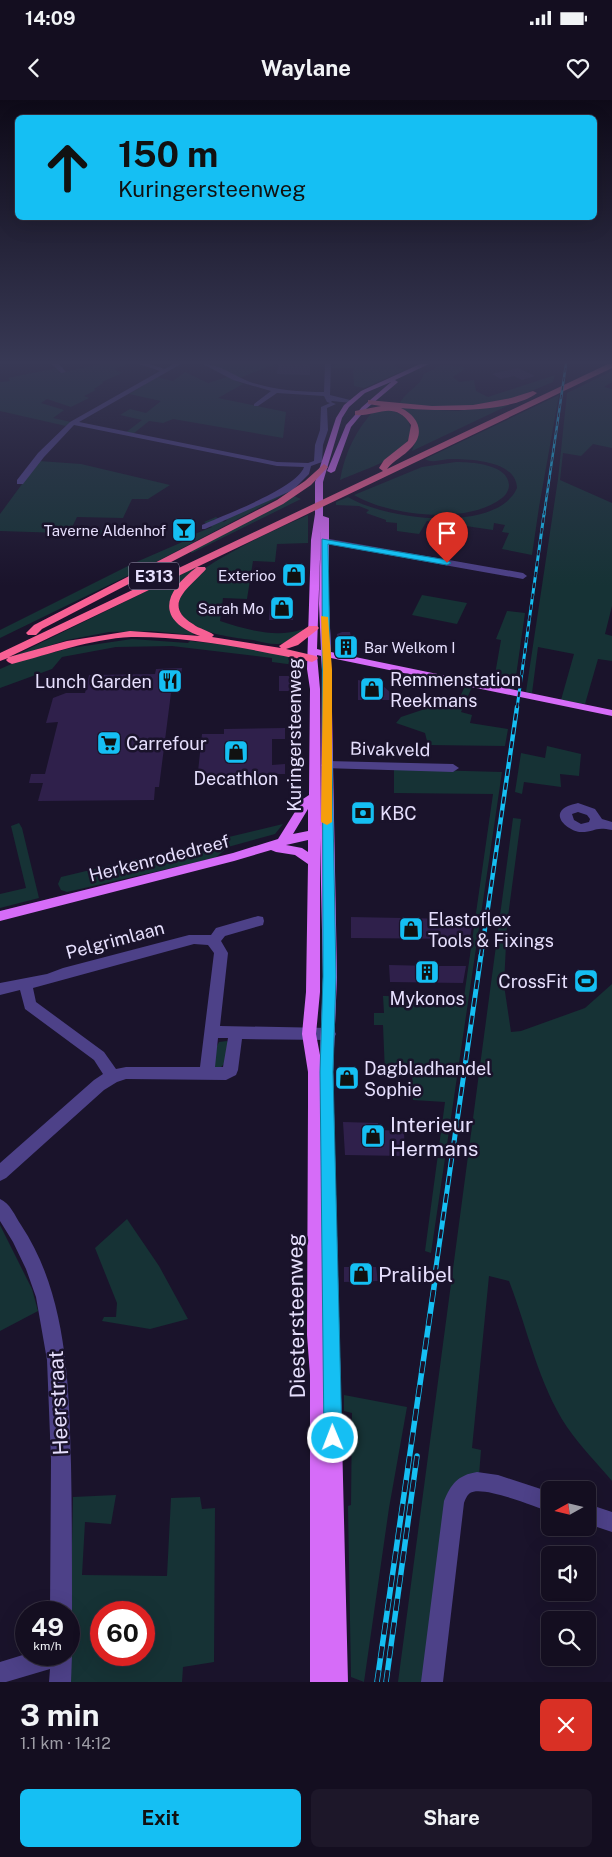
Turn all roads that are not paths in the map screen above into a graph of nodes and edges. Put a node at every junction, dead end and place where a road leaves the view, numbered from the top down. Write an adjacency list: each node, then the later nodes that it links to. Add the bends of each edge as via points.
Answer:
1 (58, 438): 12 (street)
2 (146, 438): 9 (street, via 277,464)
3 (322, 438): 9 (street, via 318,462)
4 (334, 438): 10 (main road, Kuringersteenweg)
5 (343, 438): 16 (main road, Kuringersteenweg, via 327,482)
6 (413, 438): 11 (highway, via 412,443)
7 (449, 438): 11 (highway, E313)
8 (453, 438): 13 (highway, E313)
9 (308, 465): 15 (street, via 306,472 290,488)
10 (324, 467): 19 (main road, Kuringersteenweg, via 319,482 315,540); 20 (highway, via 288,497)
11 (383, 468): 13 (highway, E313)
12 (20, 482)
13 (354, 485): 14 (highway, E313)
14 (300, 510): 17 (highway, E313); 20 (highway, E313)
15 (205, 527)
16 (324, 541): 18 (street); 25 (main road, Kuringersteenweg)
17 (217, 554): 21 (highway, via 177,590 173,608 177,617 204,634); 24 (highway, E313)
18 (524, 576)
19 (313, 628): 21 (highway, via 299,640); 23 (main road, Kuringersteenweg)
20 (32, 633): 22 (highway, E313)
21 (285, 646): 23 (highway)
22 (0, 648)
23 (313, 654): 25 (main road); 26 (highway, via 176,636 130,634 67,644); 30 (main road, Kuringersteenweg)
24 (0, 657)
25 (326, 657): 27 (main road, via 382,665); 28 (main road, Kuringersteenweg)
26 (0, 664)
27 (612, 713)
28 (326, 765): 29 (street, Bivakveld); 34 (main road, Kuringersteenweg)
29 (453, 768)
30 (312, 798): 33 (main road, Kuringersteenweg); 35 (main road)
31 (596, 822): 32 (street)
32 (612, 826)
33 (312, 834): 34 (main road, Herkenrodedreef); 35 (main road, Herkenrodedreef); 37 (main road, Kuringersteenweg)
34 (327, 834): 46 (main road, Kuringersteenweg)
35 (282, 842): 36 (main road, Herkenrodedreef)
36 (266, 848): 37 (main road, via 290,848); 38 (main road, Herkenrodedreef)
37 (313, 862): 45 (main road, Kuringersteenweg, via 313,992)
38 (0, 916)
39 (258, 921): 40 (street, via 222,932)
40 (214, 941): 41 (street, Pelgrimlaan, via 204,938 189,940); 43 (street, via 222,953)
41 (26, 983): 42 (street, Pelgrimlaan); 48 (street, via 30,1005 99,1056)
42 (0, 989)
43 (212, 1032): 44 (street); 47 (street)
44 (236, 1033): 45 (street); 47 (street, via 231,1070 226,1074)
45 (309, 1034): 46 (street); 49 (main road, Kuringersteenweg)
46 (329, 1034): 49 (main road, Kuringersteenweg)
47 (207, 1073): 48 (street, via 126,1073)
48 (113, 1076): 50 (street, via 98,1085)
49 (323, 1160): 60 (main road, Diestersteenweg, via 316,1335); 61 (main road, Diestersteenweg)
50 (0, 1173)
51 (0, 1207): 55 (street, Heerstraat, via 35,1270 48,1304 56,1345 60,1406)
52 (541, 1499): 62 (street, via 487,1482 468,1483 461,1488 454,1501)
53 (596, 1517): 54 (street)
54 (612, 1522)
55 (62, 1601)
56 (22, 1666): 58 (street)
57 (61, 1666): 59 (street)
58 (0, 1672)
59 (60, 1682)
60 (321, 1682)
61 (337, 1682)
62 (432, 1682)

